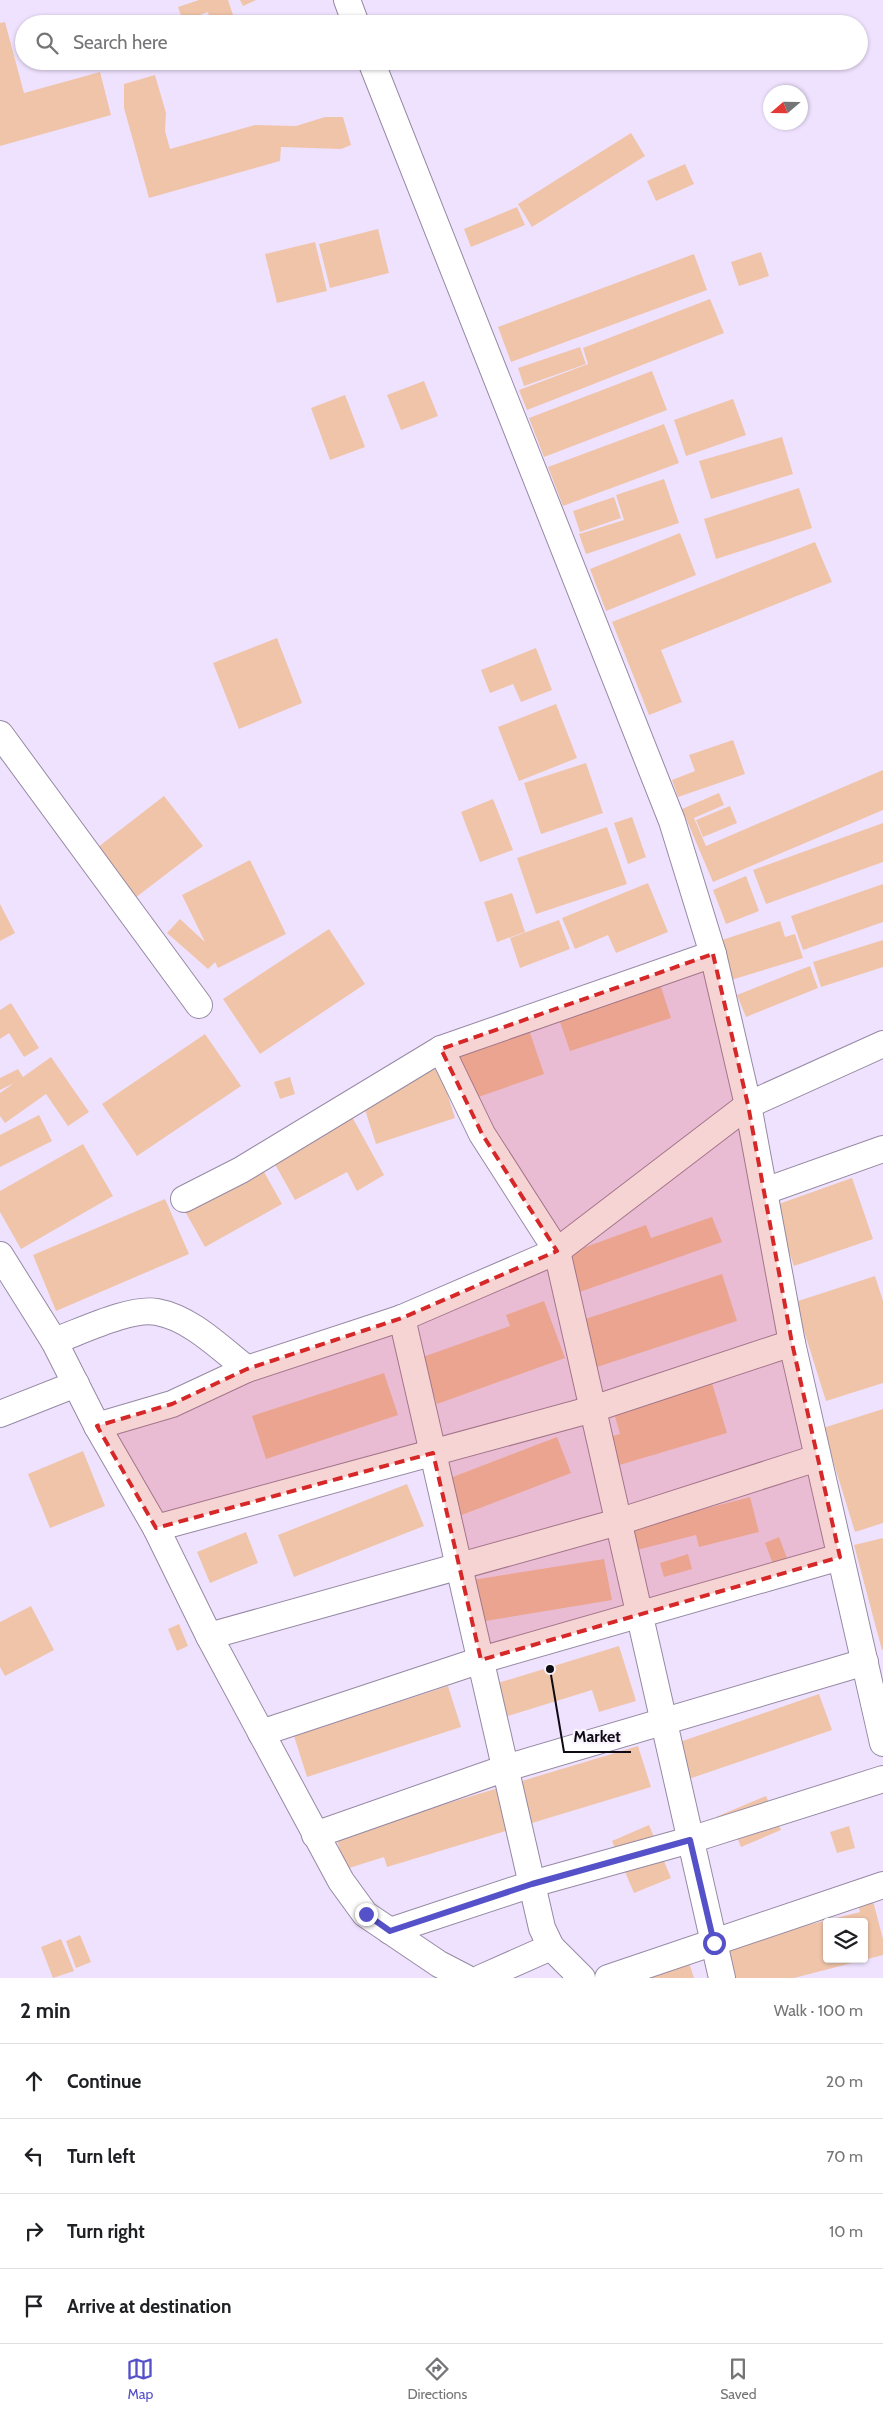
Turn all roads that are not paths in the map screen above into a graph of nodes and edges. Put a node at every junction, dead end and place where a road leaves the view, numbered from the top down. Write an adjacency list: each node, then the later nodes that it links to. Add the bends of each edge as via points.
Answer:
1 (347, 0): 2 (street)
2 (353, 15)
3 (375, 70): 5 (street, via 672,821)
4 (0, 734): 6 (street)
5 (713, 954): 8 (street); 9 (street)
6 (199, 1005)
7 (883, 1044): 9 (street)
8 (441, 1049): 12 (street, via 241,1170); 13 (street, via 482,1134)
9 (748, 1105): 11 (street); 13 (street)
10 (883, 1149): 11 (street)
11 (765, 1191): 17 (street)
12 (184, 1199)
13 (557, 1251): 15 (street); 20 (street)
14 (0, 1255): 16 (street)
15 (402, 1318): 18 (street); 23 (street)
16 (54, 1341): 18 (street, via 123,1316 156,1312 188,1324); 19 (street)
17 (792, 1343): 20 (street); 24 (street)
18 (247, 1369): 22 (street, via 172,1404)
19 (76, 1384): 21 (street); 22 (street)
20 (593, 1410): 23 (street); 25 (street)
21 (0, 1414)
22 (98, 1426): 26 (street)
23 (433, 1453): 26 (street); 28 (street)
24 (818, 1458): 25 (street); 27 (street)
25 (618, 1522): 28 (street); 29 (street)
26 (156, 1528): 30 (street)
27 (840, 1557): 29 (street); 32 (street)
28 (459, 1565): 30 (street); 31 (street)
29 (639, 1613): 31 (street); 33 (street)
30 (209, 1636): 34 (street)
31 (481, 1660): 34 (street); 36 (street)
32 (864, 1662): 33 (street); 35 (street)
33 (663, 1720): 36 (street); 39 (street)
34 (261, 1733): 38 (street)
35 (883, 1743)
36 (506, 1768): 38 (street); 40 (street)
37 (883, 1779): 39 (street)
38 (316, 1835): 42 (street, via 341,1881 366,1914)
39 (690, 1840): 40 (street); 43 (street)
40 (532, 1884): 42 (street); 44 (street, via 542,1928)
41 (883, 1885): 43 (street)
42 (390, 1931): 45 (street)
43 (714, 1943): 48 (street); 49 (street)
44 (551, 1947): 46 (street); 47 (street)
45 (466, 1978)
46 (481, 1978)
47 (582, 1978)
48 (608, 1978)
49 (722, 1978)

